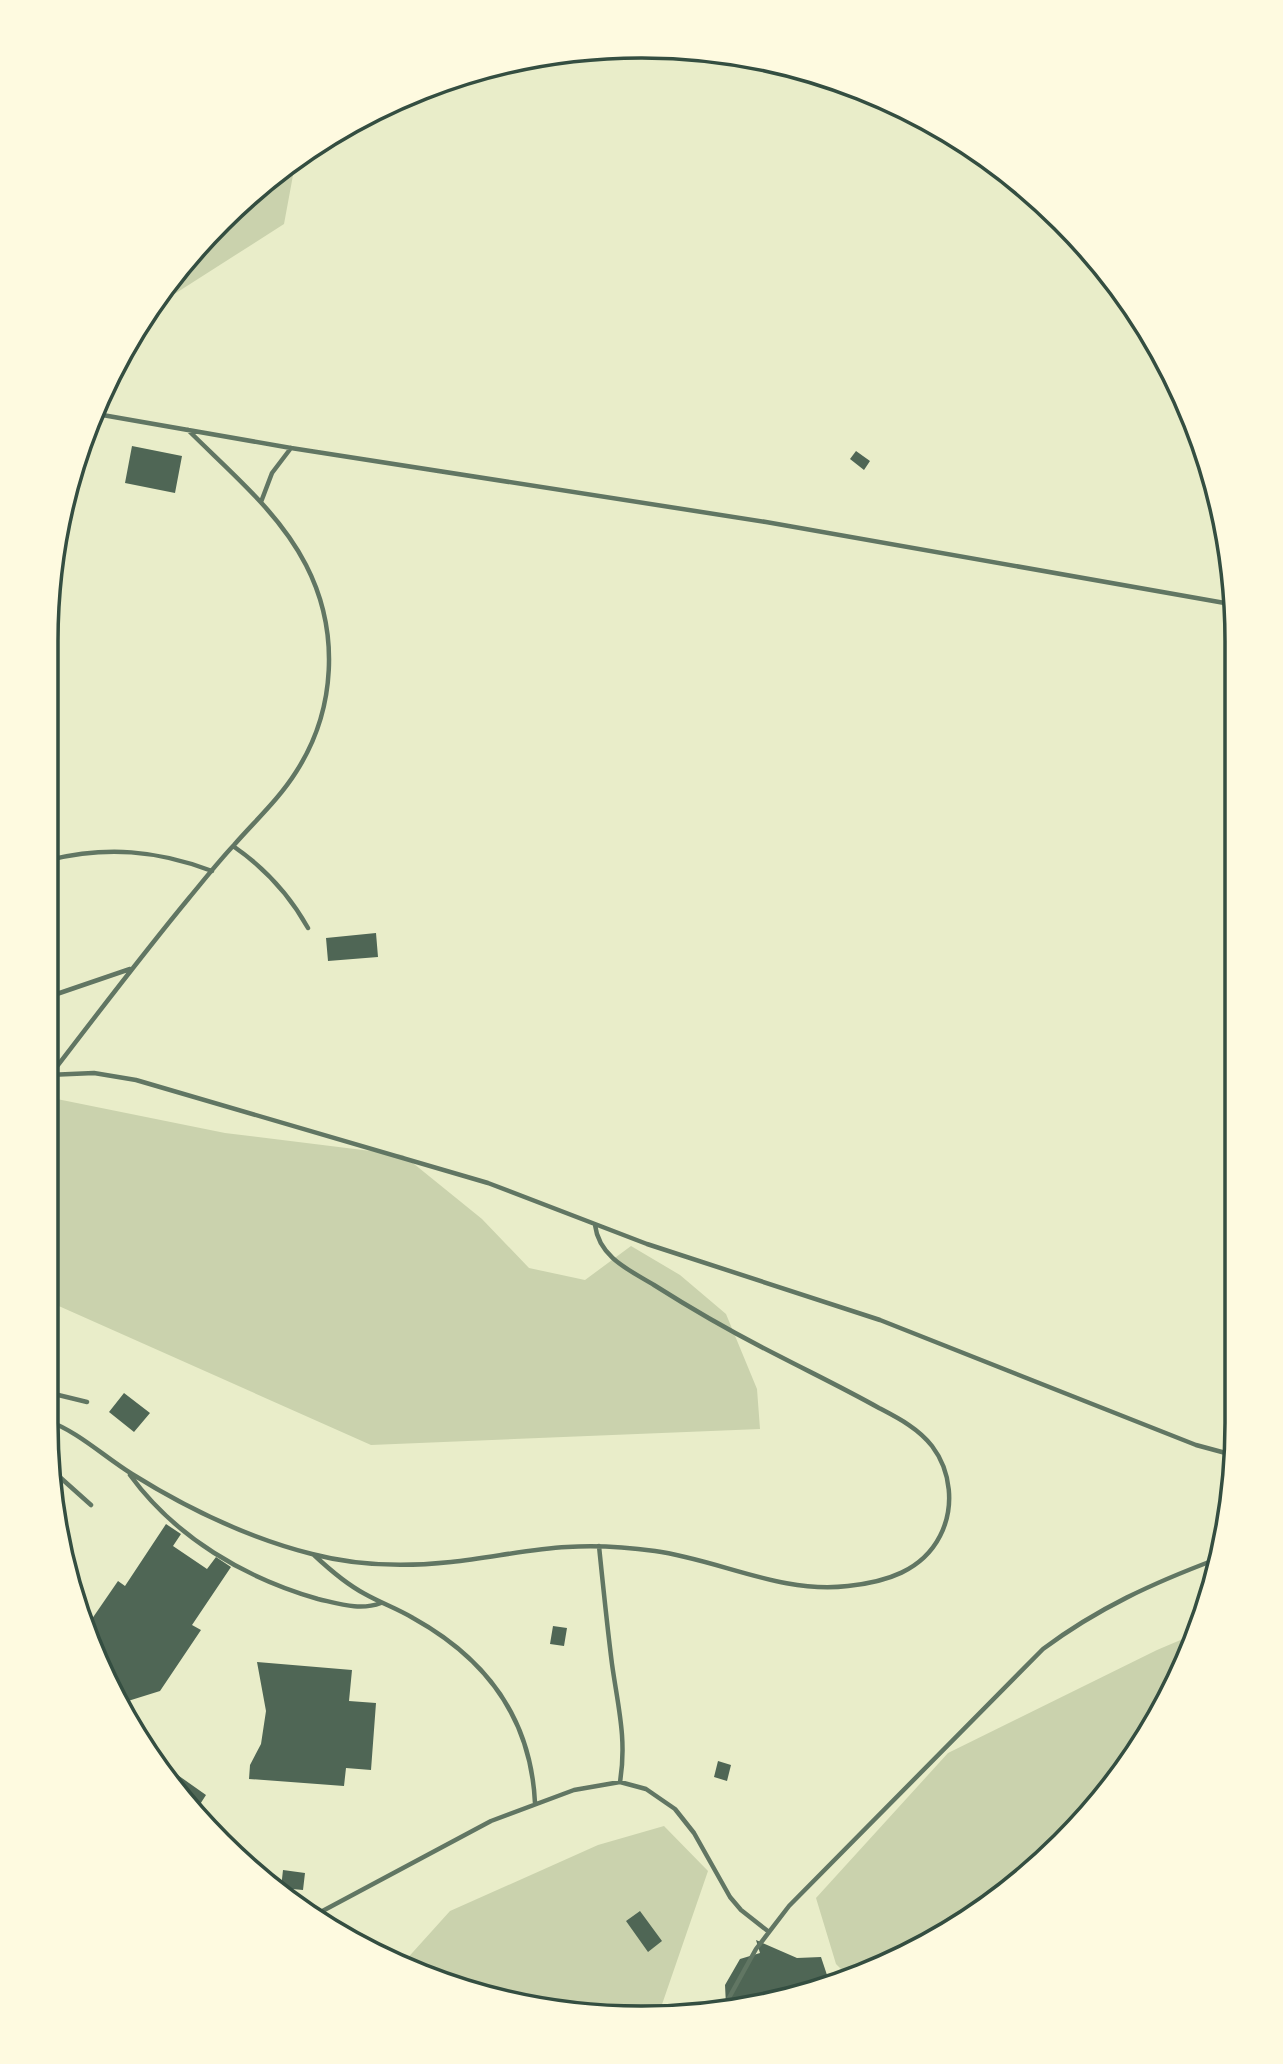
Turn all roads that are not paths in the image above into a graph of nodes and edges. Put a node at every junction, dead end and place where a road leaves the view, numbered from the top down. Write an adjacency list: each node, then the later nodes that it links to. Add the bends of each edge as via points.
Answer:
1 (103, 415): 2 (lane)
2 (188, 430): 3 (lane); 4 (lane)
3 (291, 448): 4 (lane, via 272,472); 5 (lane, via 766,522)
4 (261, 503): 6 (lane, via 294,544 318,591 329,640 329,675 323,710 307,753 282,792)
5 (1224, 603)
6 (233, 846): 8 (lane); 9 (lane, via 275,880)
7 (58, 858): 8 (lane, via 126,850 168,856)
8 (212, 870): 10 (lane)
9 (308, 928)
10 (131, 969): 11 (lane); 12 (lane)
11 (58, 994)
12 (58, 1064)
13 (58, 1074): 14 (lane, via 94,1073 136,1080 488,1182)
14 (595, 1225): 18 (lane, via 880,1320); 22 (lane, via 608,1254 643,1278 730,1331 837,1384 921,1434 942,1463 950,1497 942,1532 921,1561 890,1579 850,1586 785,1584 687,1557)
15 (58, 1395): 16 (lane)
16 (87, 1402)
17 (58, 1426): 19 (lane)
18 (1224, 1453)
19 (128, 1472): 23 (lane, via 223,1522); 25 (lane, via 169,1520 257,1578 345,1606)
20 (61, 1478): 21 (lane)
21 (91, 1505)
22 (599, 1546): 23 (lane, via 421,1564 362,1563); 26 (lane, via 623,1729)
23 (313, 1555): 25 (lane, via 348,1584)
24 (1208, 1563): 29 (lane, via 1119,1599 1043,1648)
25 (381, 1603): 27 (lane, via 434,1631 472,1662 509,1705 525,1740)
26 (620, 1782): 27 (lane); 29 (lane, via 646,1789 675,1809 730,1897)
27 (535, 1803): 28 (lane, via 461,1836)
28 (322, 1911)
29 (769, 1932): 30 (lane)
30 (728, 1999)

